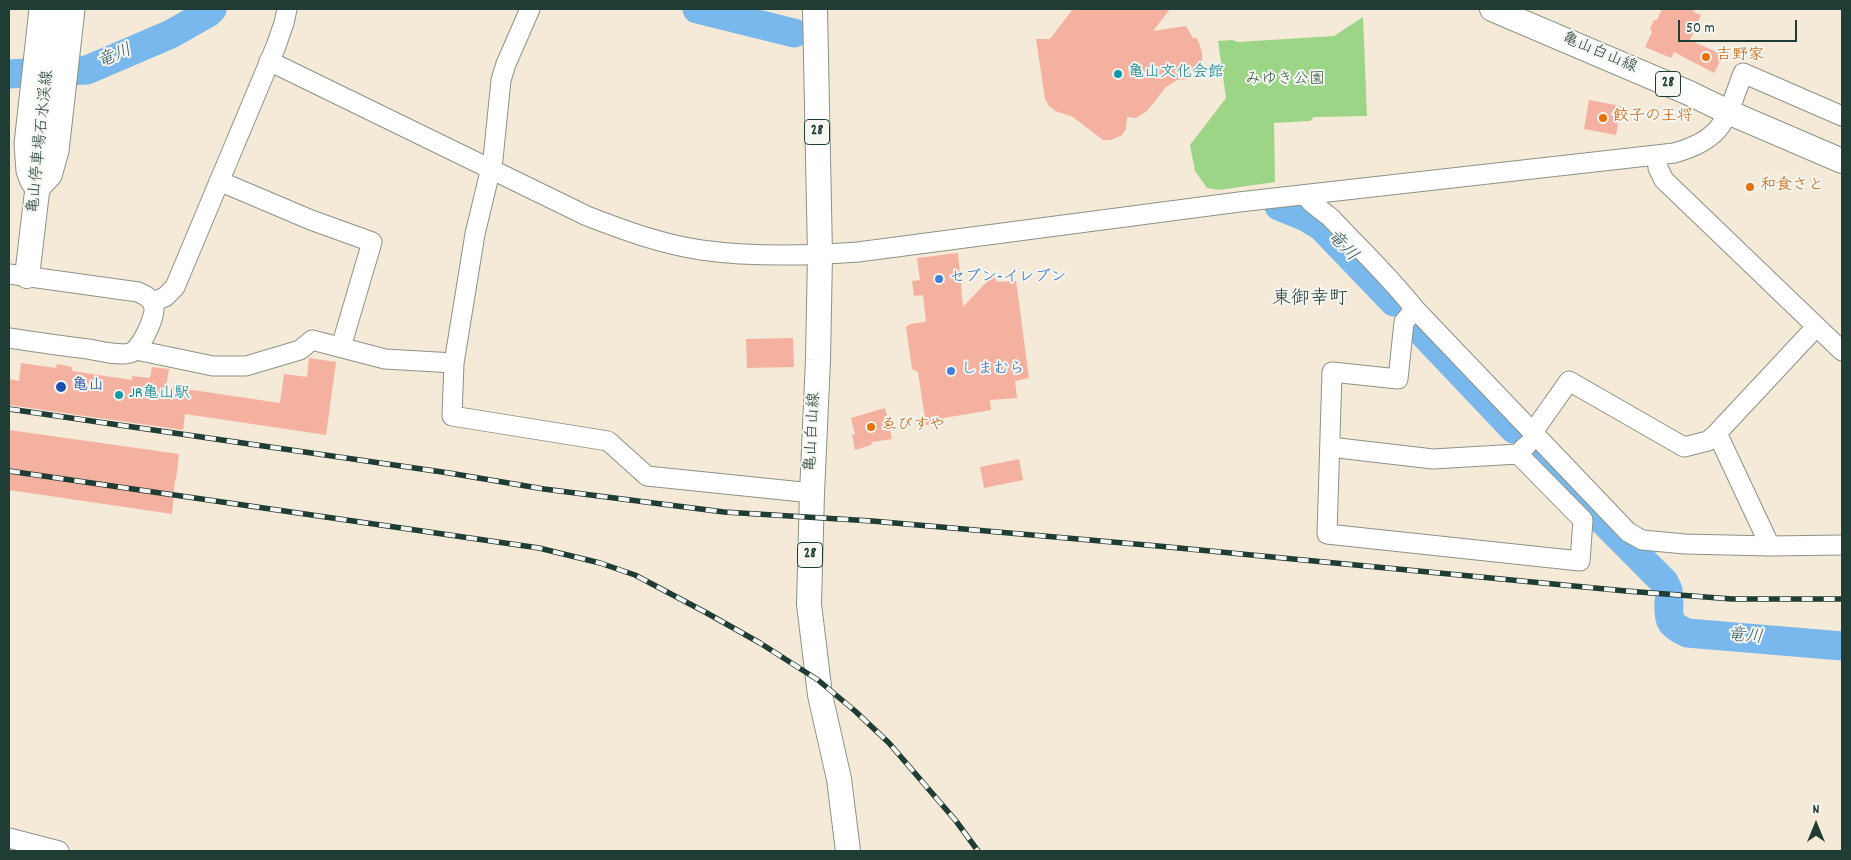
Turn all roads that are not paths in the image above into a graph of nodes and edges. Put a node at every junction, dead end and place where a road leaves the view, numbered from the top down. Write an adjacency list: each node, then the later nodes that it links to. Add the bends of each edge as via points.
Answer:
1 (39, 9): 11 (street)
2 (55, 9): 11 (main road, 亀山停車場石水渓線)
3 (75, 9): 16 (street, via 59,151 52,176)
4 (287, 9): 8 (street)
5 (530, 9): 14 (street, via 501,80)
6 (815, 9): 18 (main road, 亀山白山線 / 28)
7 (1492, 9): 9 (main road, 亀山白山線 / 28)
8 (269, 61): 14 (street); 15 (street)
9 (1728, 112): 10 (street, via 1743,73); 12 (street, via 1722,126 1705,142 1674,153); 13 (main road, 亀山白山線 / 28)
10 (1842, 116)
11 (25, 146): 16 (main road, 亀山停車場石水渓線)
12 (1657, 155): 17 (street); 22 (street, via 1658,168 1664,180)
13 (1842, 161)
14 (490, 170): 18 (street, via 587,216 640,235 699,250); 27 (street, via 475,234)
15 (219, 181): 20 (street, via 175,286 165,297); 24 (street, via 372,242)
16 (37, 192): 19 (main road, 亀山停車場石水渓線)
17 (1305, 195): 18 (street); 21 (street)
18 (820, 255): 32 (main road, 亀山白山線 / 28)
19 (18, 275): 20 (street, via 138,292)
20 (152, 302): 25 (street, via 152,318)
21 (1415, 308): 29 (street); 30 (street, via 1404,322 1398,379 1332,372)
22 (1816, 326): 26 (street); 28 (street)
23 (9, 338): 25 (street, via 118,354)
24 (342, 347): 25 (street, via 312,340 300,350 246,366 213,366); 27 (street, via 385,359)
25 (136, 350)
26 (1842, 351)
27 (454, 363): 32 (street, via 452,416 608,442 647,476)
28 (1717, 433): 29 (street, via 1708,441 1684,447 1569,381); 34 (street)
29 (1535, 434): 31 (street); 34 (street, via 1628,532 1642,540)
30 (1330, 447): 31 (street, via 1433,459); 31 (street, via 1327,534 1580,561 1583,520)
31 (1518, 454)
32 (812, 493): 37 (main road, 亀山白山線 / 28, via 810,621 821,702 839,779)
33 (1842, 545): 34 (street)
34 (1770, 546)
35 (9, 838): 36 (street)
36 (59, 851)
37 (848, 851)

